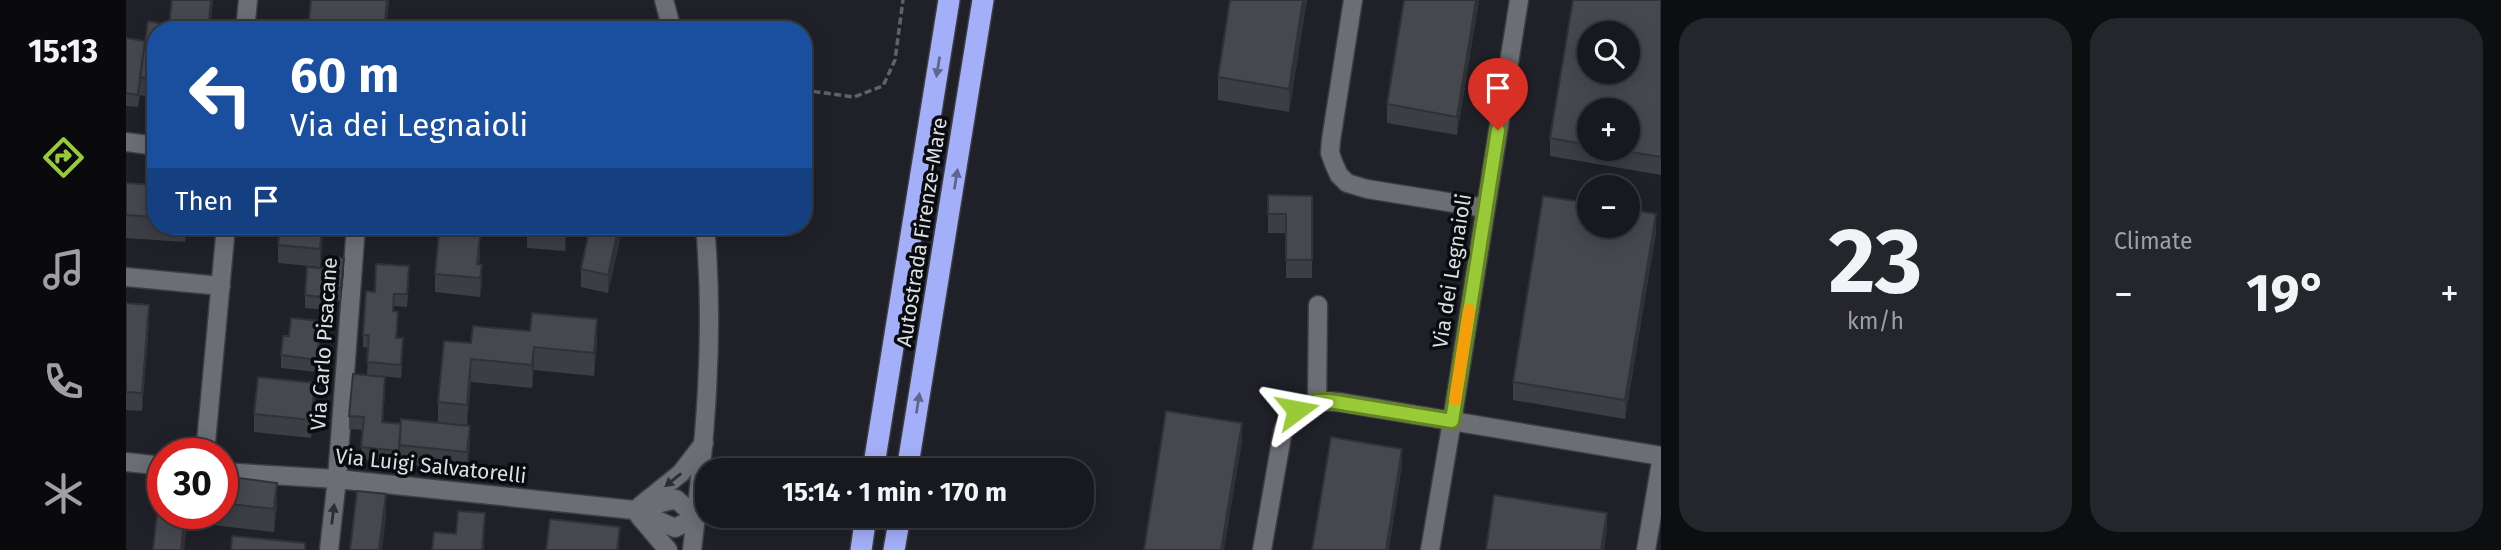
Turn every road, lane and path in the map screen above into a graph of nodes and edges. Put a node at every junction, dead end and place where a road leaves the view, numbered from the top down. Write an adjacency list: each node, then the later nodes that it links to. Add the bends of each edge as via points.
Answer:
1 (248, 0): 8 (street)
2 (664, 0): 9 (street)
3 (903, 0): 10 (path, via 895,60 883,86 854,97)
4 (949, 0): 26 (highway, Autostrada Firenze-Mare, one-way to 26)
5 (983, 0): 27 (highway, Autostrada Firenze-Mare, one-way to 5)
6 (1353, 0): 13 (street, via 1331,140 1330,153 1339,175 1347,183 1367,189)
7 (1519, 0): 13 (street, Via dei Legnaioli)
8 (246, 21)
9 (670, 21)
10 (812, 91)
11 (126, 142): 12 (street)
12 (147, 145)
13 (1485, 208): 21 (street, Via dei Legnaioli)
14 (225, 235): 18 (street)
15 (355, 235): 32 (street, Via Carlo Pisacane)
16 (706, 235): 23 (street, via 709,361)
17 (126, 277): 18 (street)
18 (220, 286): 22 (street)
19 (1318, 305): 20 (street)
20 (1317, 401): 21 (street); 44 (street, via 1297,410 1283,430)
21 (1452, 421): 24 (street); 45 (street, Via dei Legnaioli)
22 (206, 438)
23 (704, 443): 25 (street); 33 (street, one-way to 33, via 681,473)
24 (1661, 456)
25 (702, 458)
26 (875, 458)
27 (909, 458)
28 (126, 462): 30 (street)
29 (1661, 462): 46 (street)
30 (147, 464)
31 (238, 473): 32 (street, Via Luigi Salvatorelli)
32 (337, 479): 33 (street, Via Luigi Salvatorelli); 39 (street, Via Carlo Pisacane, one-way to 32)
33 (634, 510): 34 (street, Via Luigi Salvatorelli, via 676,499); 35 (street, Via Luigi Salvatorelli, via 675,528); 40 (street)
34 (695, 516)
35 (695, 518)
36 (695, 525): 41 (street)
37 (864, 528): 42 (highway)
38 (898, 528): 43 (highway)
39 (329, 550)
40 (668, 550)
41 (692, 550)
42 (860, 550)
43 (894, 550)
44 (1262, 550)
45 (1430, 550)
46 (1646, 550)

